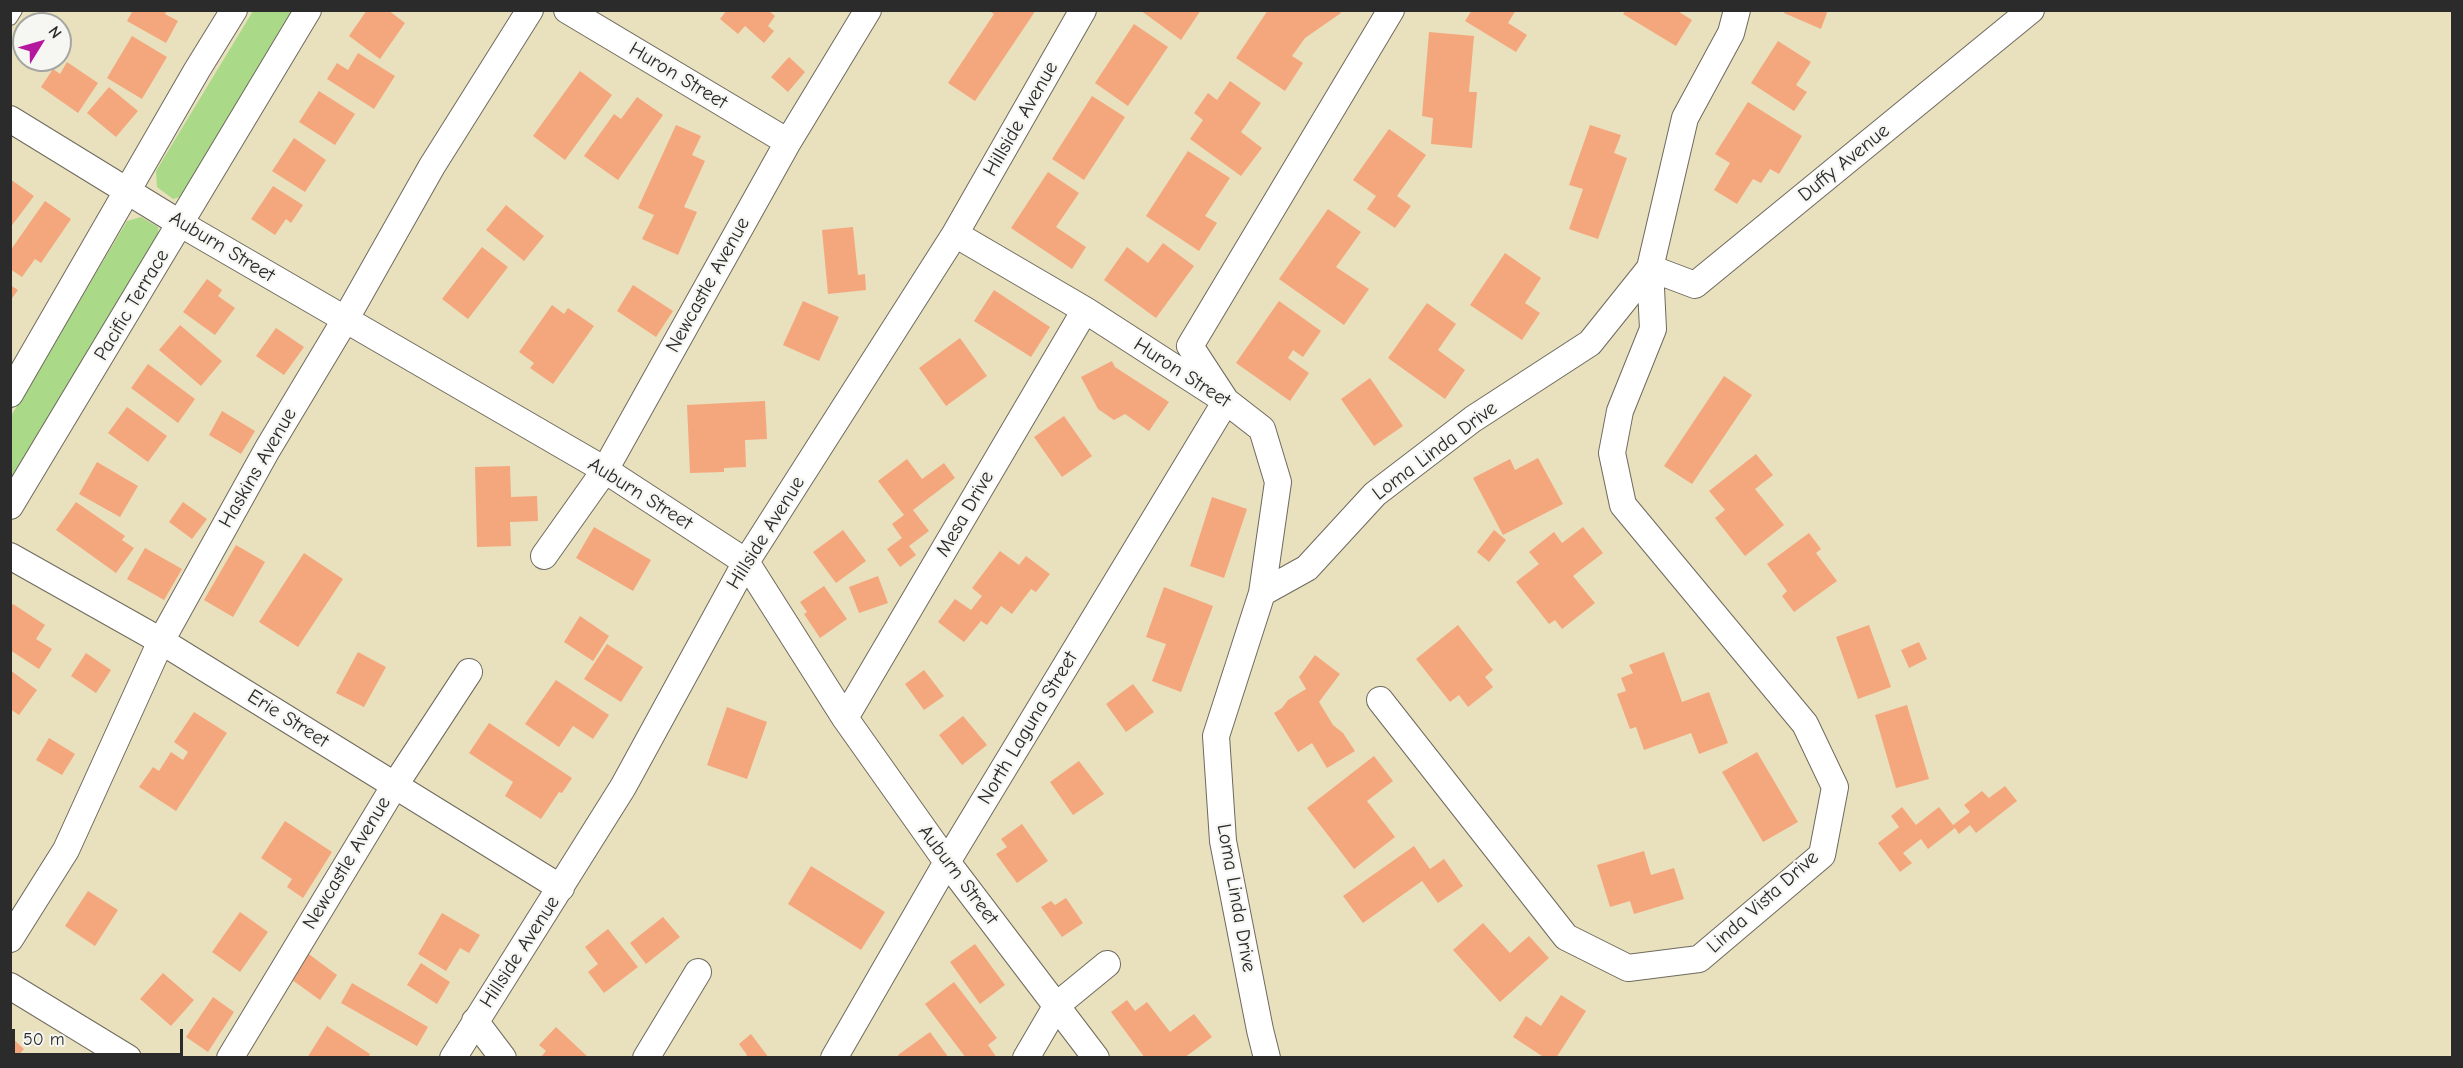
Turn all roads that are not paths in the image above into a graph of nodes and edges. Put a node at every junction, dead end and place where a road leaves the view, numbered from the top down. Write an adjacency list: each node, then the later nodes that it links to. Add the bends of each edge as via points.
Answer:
1 (15, 10): 11 (lane)
2 (234, 10): 14 (street)
3 (308, 10): 15 (street, Pacific Terrace)
4 (530, 10): 19 (street, Haskins Avenue, via 432,166)
5 (567, 10): 13 (street, Huron Street)
6 (868, 10): 13 (street, Newcastle Avenue)
7 (1083, 10): 16 (street, Hillside Avenue)
8 (1391, 10): 21 (street, via 1190,346)
9 (1737, 10): 17 (street, Loma Linda Drive, via 1731,33 1685,118)
10 (2031, 10): 17 (street, Duffy Avenue, via 1695,285)
11 (10, 18)
12 (10, 119): 14 (street, Auburn Street)
13 (788, 142): 22 (street, Newcastle Avenue)
14 (129, 190): 15 (street, Auburn Street); 20 (street)
15 (181, 224): 19 (street, Auburn Street); 23 (street, Pacific Terrace)
16 (955, 234): 18 (street, Huron Street); 26 (street, Hillside Avenue)
17 (1650, 268): 27 (street, Loma Linda Drive, via 1590,343 1473,419 1375,494 1307,568); 30 (street, Linda Vista Drive, via 1653,329 1620,411 1612,453 1623,505 1805,724 1835,787 1822,855 1699,959 1628,968 1566,937)
18 (1084, 310): 21 (street, Huron Street); 31 (street, Mesa Drive)
19 (345, 320): 22 (street, Auburn Street); 28 (street, Haskins Avenue, via 267,450)
20 (10, 394)
21 (1226, 401): 27 (street, Huron Street, via 1262,429 1278,482); 33 (street, North Laguna Street)
22 (605, 470): 25 (street, Newcastle Avenue); 26 (street, Auburn Street)
23 (10, 506)
24 (10, 556): 28 (street, Erie Street)
25 (544, 556)
26 (746, 562): 31 (street, Auburn Street); 34 (street, Hillside Avenue, via 623,787)
27 (1262, 593): 49 (street, Loma Linda Drive, via 1216,736 1223,841)
28 (161, 641): 32 (street, Erie Street); 35 (street, Haskins Avenue, via 66,850)
29 (469, 672): 32 (street, Newcastle Avenue)
30 (1380, 700)
31 (845, 718): 33 (street, Auburn Street)
32 (395, 785): 34 (street, Erie Street); 42 (street, Newcastle Avenue)
33 (947, 862): 39 (street, Auburn Street); 46 (street, North Laguna Street)
34 (561, 888): 40 (street, Hillside Avenue)
35 (10, 939)
36 (1107, 964): 39 (street)
37 (698, 972): 45 (street)
38 (10, 986): 41 (street)
39 (1057, 1005): 47 (street); 48 (street, Auburn Street)
40 (475, 1022): 43 (street, Hillside Avenue); 44 (street)
41 (128, 1058)
42 (230, 1058)
43 (453, 1058)
44 (503, 1058)
45 (646, 1058)
46 (834, 1058)
47 (1026, 1058)
48 (1096, 1058)
49 (1267, 1058)

